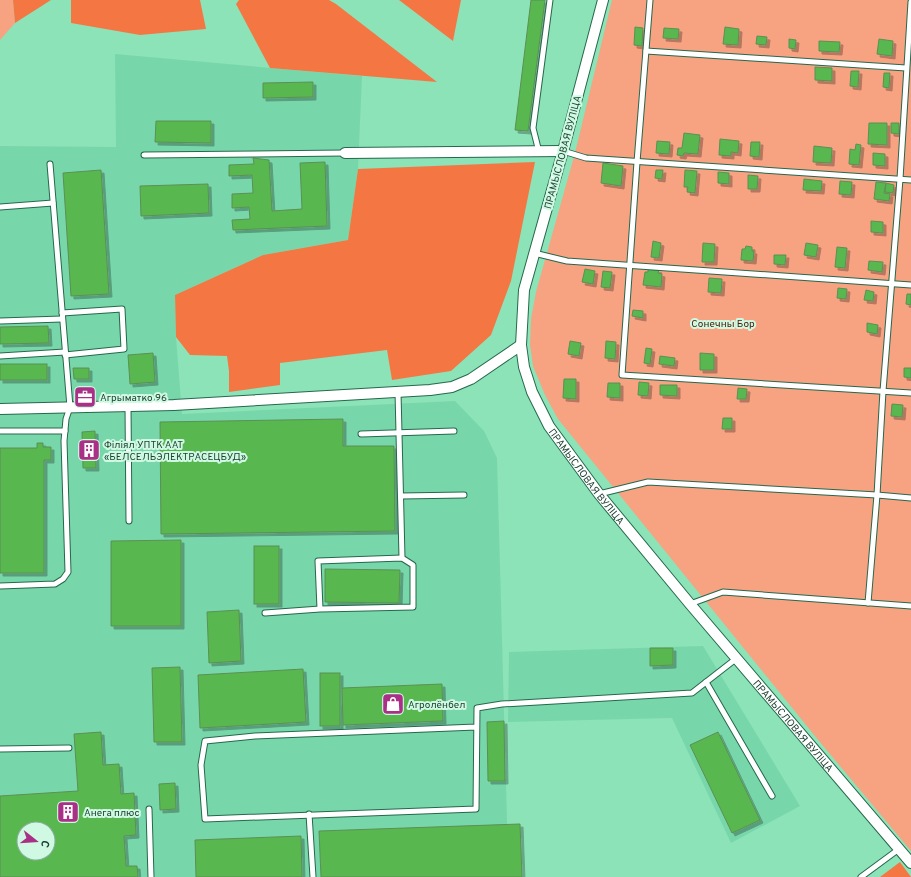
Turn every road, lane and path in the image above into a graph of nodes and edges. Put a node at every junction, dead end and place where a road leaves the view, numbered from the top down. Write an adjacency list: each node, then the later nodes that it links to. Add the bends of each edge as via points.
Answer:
1 (550, 0): 8 (lane, via 533,128)
2 (603, 0): 7 (street, ПРАМЫСЛОВАЯ ВУЛІЦА)
3 (650, 0): 5 (lane)
4 (911, 2): 6 (lane)
5 (646, 51): 6 (lane); 11 (lane)
6 (906, 68): 13 (lane)
7 (563, 151): 8 (street); 11 (lane, via 586,158); 17 (street, ПРАМЫСЛОВАЯ ВУЛІЦА)
8 (539, 152): 9 (street)
9 (345, 153): 10 (lane)
10 (144, 155)
11 (637, 162): 13 (lane); 18 (lane)
12 (50, 164): 15 (lane)
13 (900, 179): 14 (lane); 19 (lane)
14 (911, 180)
15 (53, 203): 16 (lane); 21 (lane)
16 (0, 207)
17 (534, 253): 18 (lane, via 567,261); 23 (street, ПРАМЫСЛОВАЯ ВУЛІЦА, via 524,290)
18 (630, 266): 19 (lane); 26 (lane, via 622,375)
19 (892, 284): 20 (lane); 26 (lane)
20 (911, 285)
21 (62, 316): 22 (lane); 24 (lane); 24 (lane, via 122,309 124,349)
22 (0, 321)
23 (521, 345): 27 (street, via 471,379 452,387); 37 (street, ПРАМЫСЛОВАЯ ВУЛІЦА, via 524,367 532,392 549,426)
24 (65, 354): 25 (lane); 30 (lane)
25 (0, 356)
26 (883, 391): 28 (lane); 39 (lane)
27 (398, 392): 29 (street); 35 (lane)
28 (911, 393)
29 (128, 406): 30 (street); 42 (lane)
30 (70, 407): 31 (street); 32 (lane)
31 (0, 409)
32 (65, 430): 34 (lane); 44 (lane, via 68,572 55,584)
33 (454, 431): 35 (lane)
34 (0, 432)
35 (399, 433): 36 (lane); 40 (lane)
36 (361, 434)
37 (599, 494): 39 (lane, via 648,482); 46 (street, ПРАМЫСЛОВАЯ ВУЛІЦА)
38 (464, 495): 40 (lane)
39 (877, 495): 41 (lane); 45 (lane)
40 (400, 496): 43 (lane)
41 (911, 498)
42 (129, 521)
43 (402, 558): 48 (lane, via 318,561); 48 (lane, via 413,565 413,607)
44 (0, 586)
45 (868, 603): 46 (lane, via 722,592); 47 (lane)
46 (690, 604): 50 (street, ПРАМЫСЛОВАЯ ВУЛІЦА)
47 (911, 606)
48 (320, 609): 49 (lane)
49 (265, 613)
50 (737, 658): 51 (lane); 58 (street, ПРАМЫСЛОВАЯ ВУЛІЦА)
51 (706, 682): 52 (lane, via 692,693 502,704 477,708); 55 (lane)
52 (476, 727): 57 (lane, via 476,809); 57 (lane, via 255,736 205,741 201,765 205,819)
53 (69, 748): 54 (lane)
54 (0, 749)
55 (772, 796)
56 (149, 809): 60 (lane)
57 (309, 814): 61 (lane)
58 (899, 849): 59 (street, ПРАМЫСЛОВАЯ ВУЛІЦА); 62 (lane)
59 (911, 863)
60 (151, 877)
61 (313, 877)
62 (861, 877)

